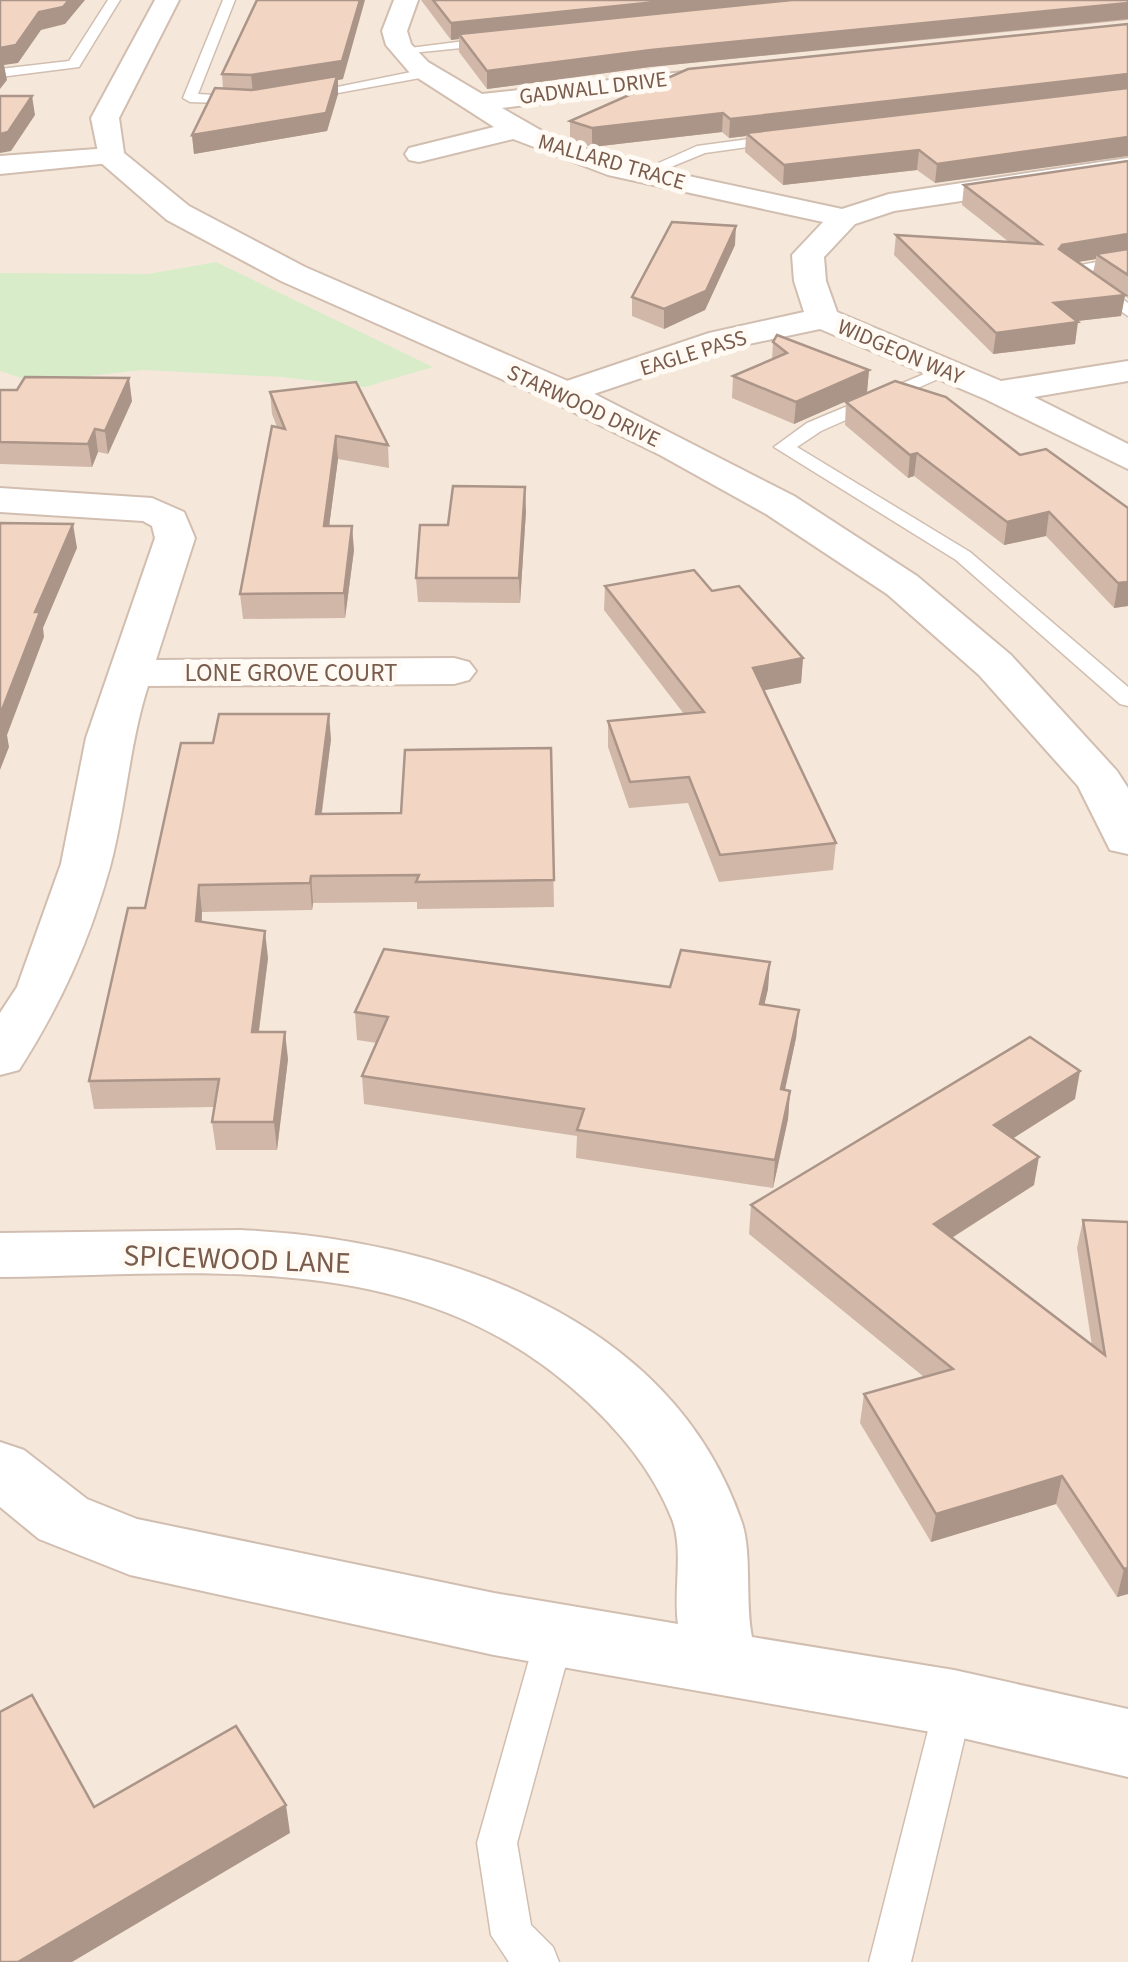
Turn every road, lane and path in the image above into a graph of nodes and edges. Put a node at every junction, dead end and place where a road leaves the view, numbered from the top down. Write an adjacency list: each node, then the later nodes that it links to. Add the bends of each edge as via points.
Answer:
1 (114, 0): 8 (lane, via 74,64)
2 (167, 0): 16 (street, via 105,118)
3 (229, 0): 11 (lane, via 190,98)
4 (406, 0): 6 (street, via 396,16)
5 (512, 39): 6 (lane)
6 (400, 50): 9 (street, MALLARD TRACE)
7 (770, 67): 12 (street, GADWALL DRIVE)
8 (0, 72)
9 (426, 73): 10 (lane); 12 (street, MALLARD TRACE)
10 (290, 96)
11 (272, 99)
12 (476, 102): 13 (street, MALLARD TRACE)
13 (514, 130): 15 (street); 19 (street, MALLARD TRACE)
14 (801, 136): 19 (lane, via 702,149)
15 (419, 154)
16 (110, 156): 17 (street); 27 (street, STARWOOD DRIVE, via 178,213 293,274)
17 (0, 166)
18 (1128, 166): 20 (street, WIDGEON WAY, via 919,196)
19 (644, 173): 20 (street, MALLARD TRACE)
20 (844, 218): 23 (street, WIDGEON WAY, via 808,255)
21 (1128, 262): 22 (lane, via 1068,269)
22 (1128, 311)
23 (823, 318): 24 (street, WIDGEON WAY); 27 (street, EAGLE PASS, via 721,340)
24 (947, 371): 26 (street, WIDGEON WAY); 32 (lane, via 814,427 784,447 963,556)
25 (1128, 371): 26 (street)
26 (997, 392): 28 (street, WIDGEON WAY)
27 (564, 393): 33 (street, STARWOOD DRIVE, via 780,505 902,585 996,666 1100,781)
28 (1128, 458)
29 (0, 500): 31 (street, via 119,505 170,520 175,538)
30 (454, 671): 31 (street, LONE GROVE COURT)
31 (129, 673): 34 (street, via 109,738 86,864 43,987)
32 (1128, 699)
33 (1128, 838)
34 (0, 1057)
35 (0, 1254): 38 (street, SPICEWOOD LANE, via 263,1254 378,1266 451,1288 552,1334 626,1396 676,1460 708,1524)
36 (0, 1469): 37 (street, via 63,1519 130,1546)
37 (556, 1634): 38 (street); 42 (lane, via 497,1843 512,1935)
38 (720, 1662): 39 (street)
39 (954, 1703): 40 (street); 41 (street); 43 (lane)
40 (1128, 1705)
41 (1128, 1744)
42 (538, 1962)
43 (890, 1962)

